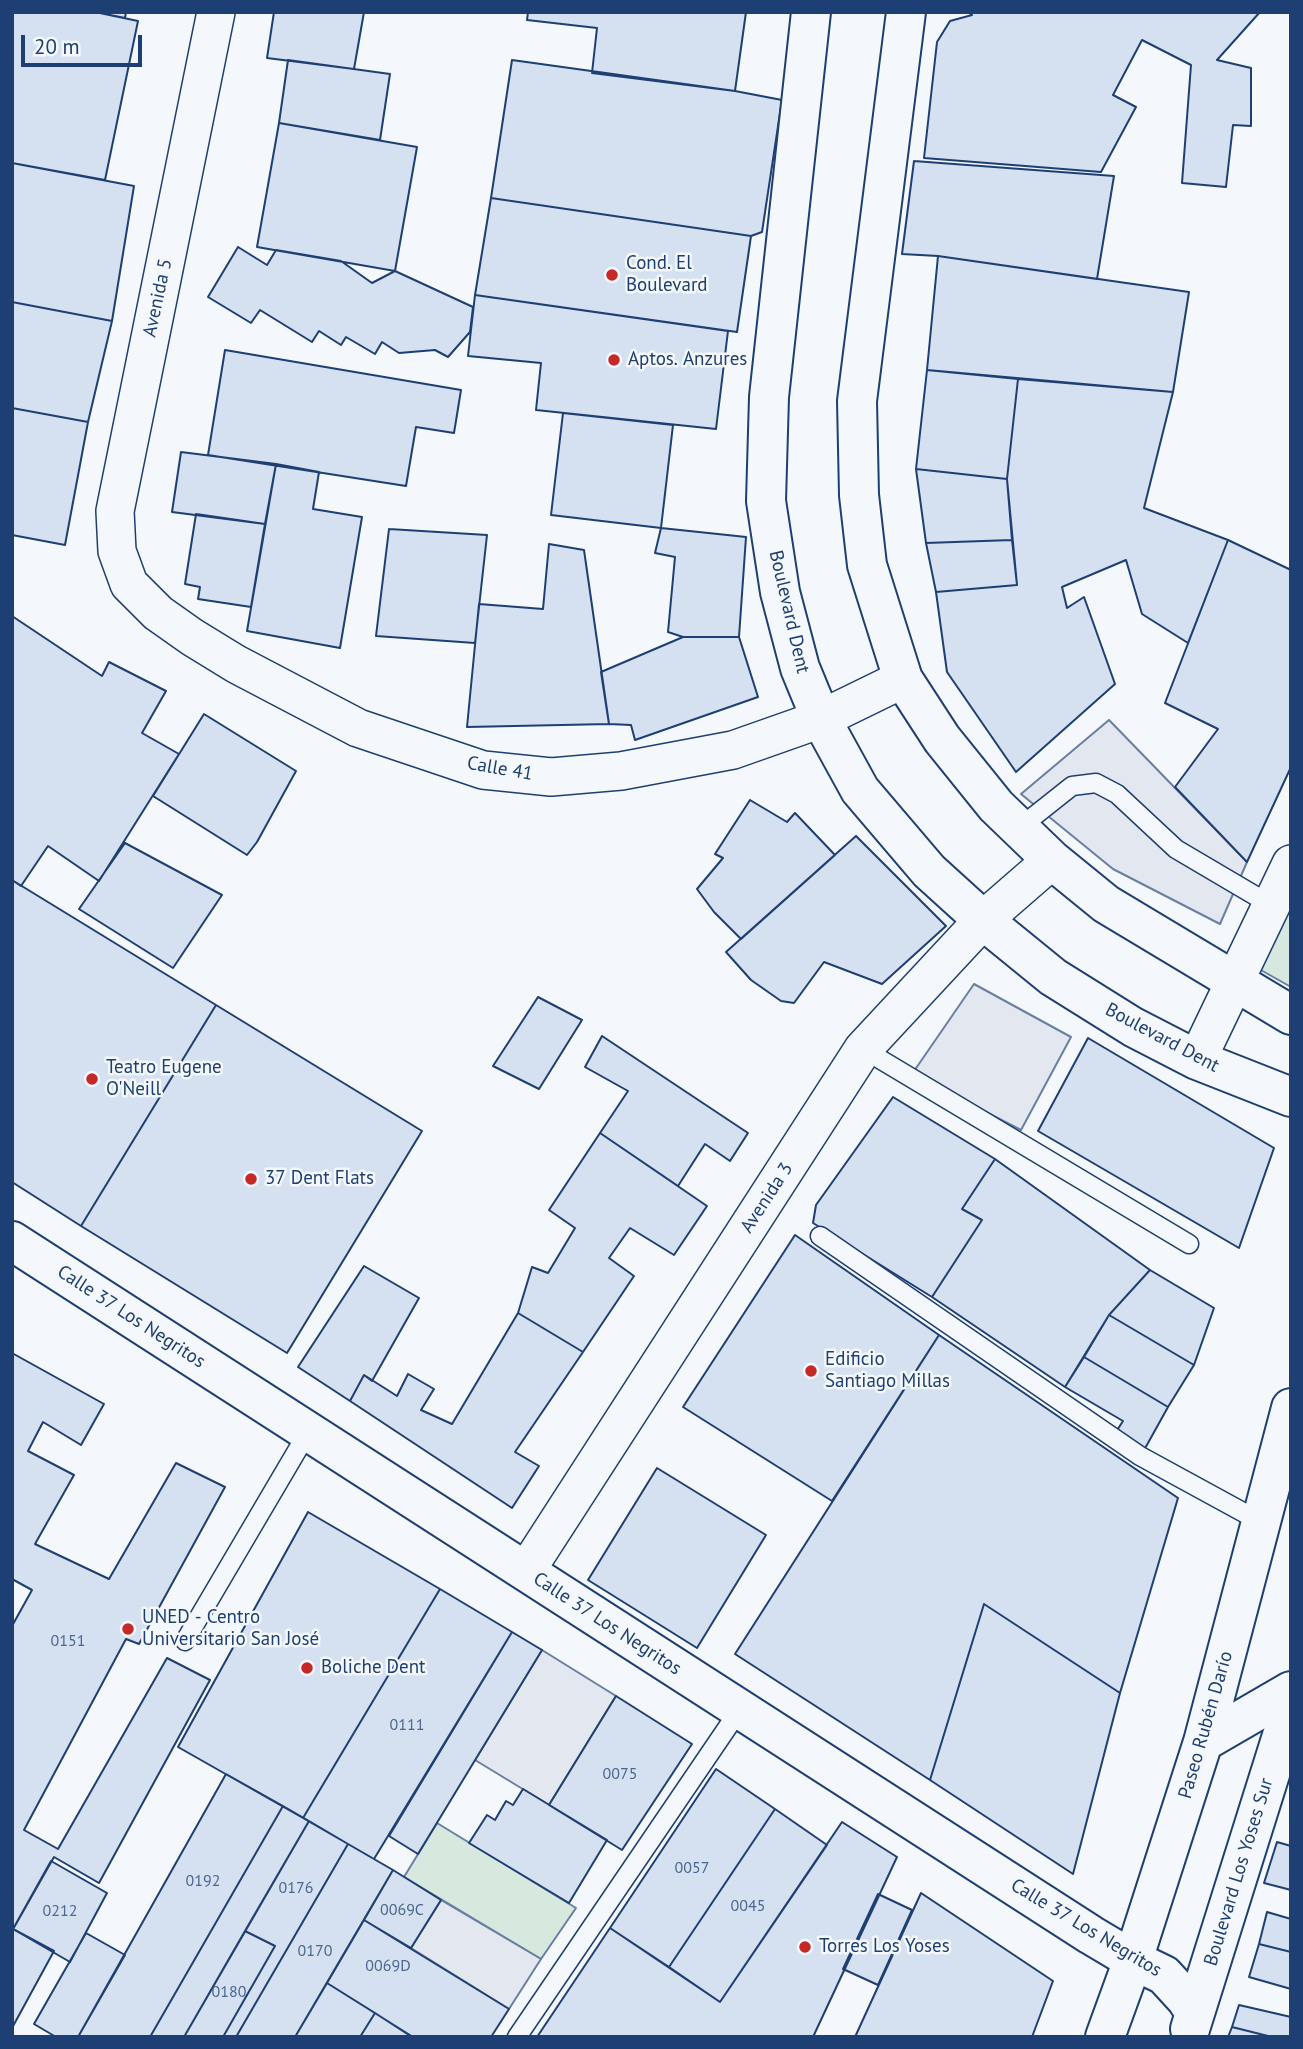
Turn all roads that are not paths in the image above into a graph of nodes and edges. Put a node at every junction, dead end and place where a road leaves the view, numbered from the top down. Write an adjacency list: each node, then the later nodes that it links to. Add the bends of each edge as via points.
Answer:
1 (216, 12): 4 (street, Avenida 5, via 115,512 117,551)
2 (811, 12): 6 (main road, Boulevard Dent, via 769,397 766,501 783,605 800,668)
3 (906, 12): 5 (main road, via 856,401 867,565)
4 (129, 584): 6 (street, Calle 41, via 158,613 236,664 359,728 483,770 551,777 621,771 733,750)
5 (903, 679): 6 (street, Calle 41); 7 (main road, via 942,739)
6 (821, 719): 11 (main road, Boulevard Dent, via 860,790 929,871)
7 (1019, 828): 8 (main road); 10 (lane, via 1072,786 1096,783 1117,794 1176,849)
8 (1052, 860): 11 (street, Avenida 3); 12 (main road, via 1106,904)
9 (1291, 864): 10 (street)
10 (1271, 905): 12 (street)
11 (983, 920): 14 (street, Avenida 3); 15 (main road, Boulevard Dent, via 1053,977)
12 (1236, 981): 13 (main road); 15 (street)
13 (1291, 1015)
14 (863, 1049): 19 (lane); 23 (street, Avenida 3)
15 (1197, 1060): 16 (main road, Boulevard Dent)
16 (1291, 1097)
17 (820, 1236): 22 (lane, via 1140,1456)
18 (12, 1241): 21 (main road, Calle 37 Los Negritos)
19 (1189, 1244)
20 (1291, 1408): 22 (main road, Paseo Rubén Darío)
21 (308, 1432): 23 (main road, Calle 37 Los Negritos); 24 (lane)
22 (1261, 1522): 28 (main road, Paseo Rubén Darío)
23 (526, 1572): 26 (main road, Calle 37 Los Negritos)
24 (185, 1641)
25 (1291, 1691): 28 (main road)
26 (740, 1709): 29 (main road, Calle 37 Los Negritos); 31 (lane)
27 (1288, 1727): 30 (main road, Boulevard Los Yoses Sur)
28 (1203, 1742): 29 (main road, Paseo Rubén Darío)
29 (1133, 1960): 30 (main road, Calle 37 Los Negritos, via 1164,1975 1181,1993); 32 (main road, Paseo Rubén Darío)
30 (1191, 2025)
31 (517, 2037)
32 (1105, 2037)

